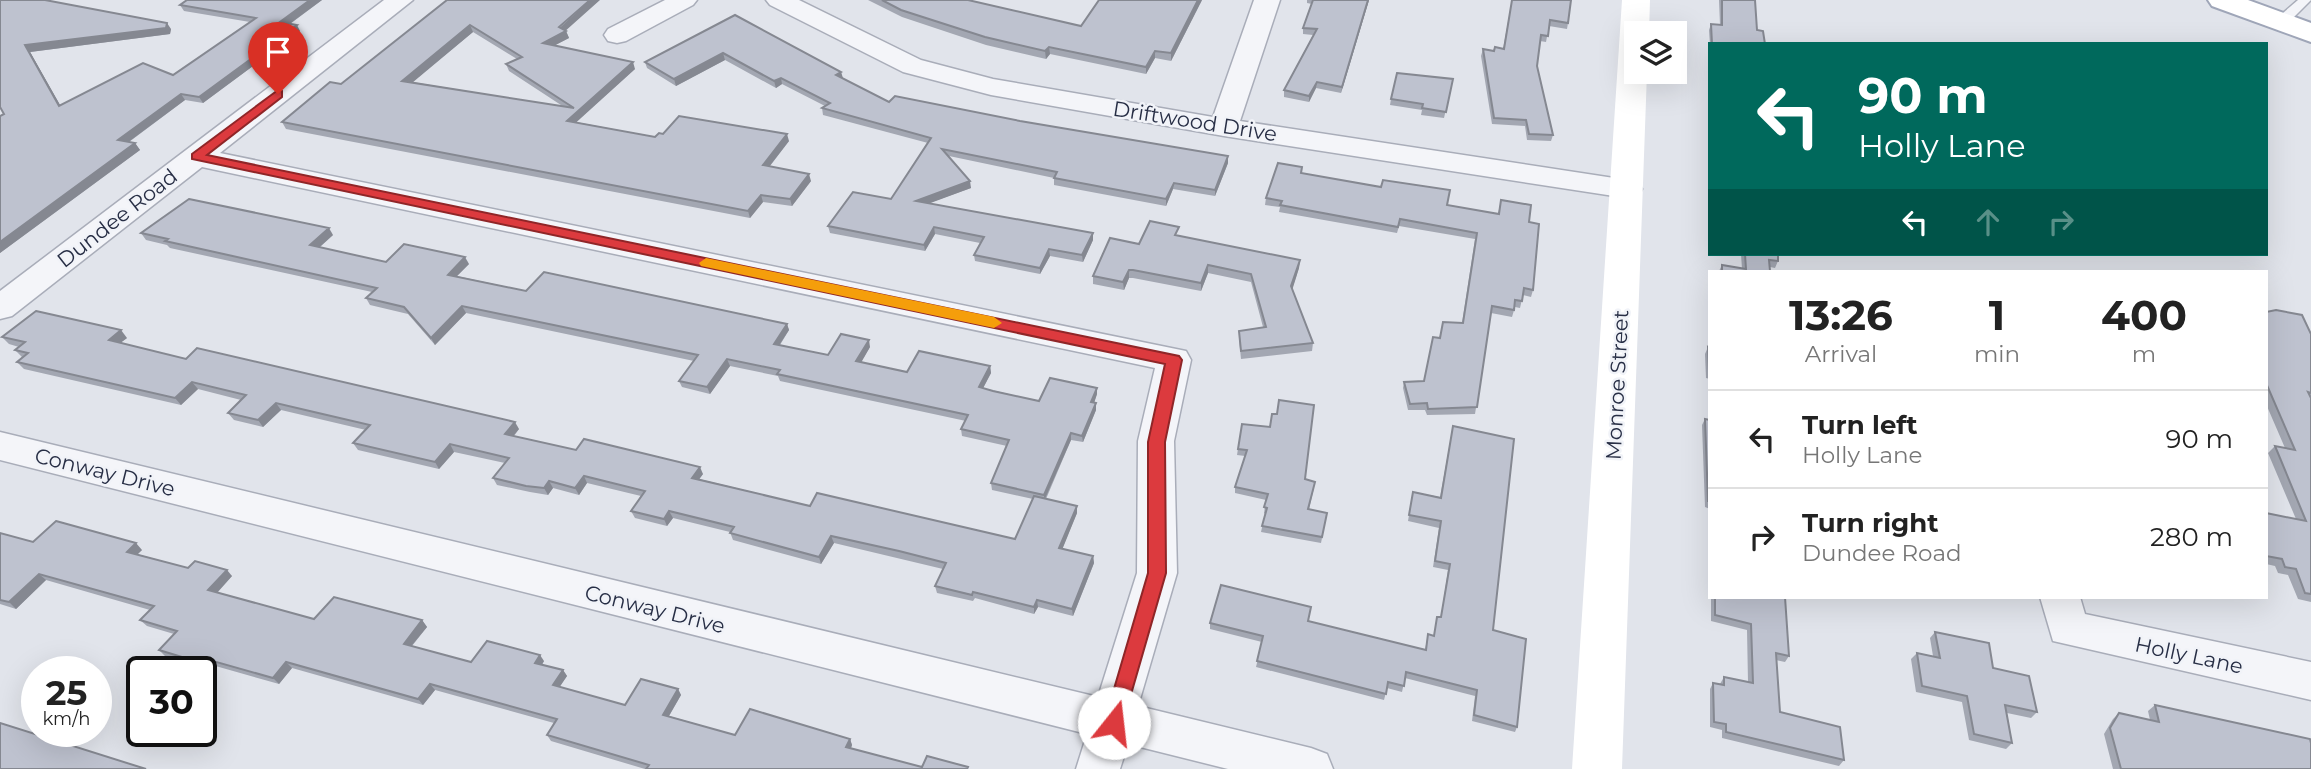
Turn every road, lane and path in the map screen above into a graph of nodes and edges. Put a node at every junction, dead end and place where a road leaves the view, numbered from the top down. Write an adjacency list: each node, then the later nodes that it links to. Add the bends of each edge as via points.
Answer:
1 (400, 0): 12 (street, Dundee Road)
2 (684, 0): 10 (street)
3 (779, 0): 11 (street, Driftwood Drive, via 912,66 991,87)
4 (1267, 0): 11 (street)
5 (1636, 0): 13 (street, Monroe Street)
6 (2222, 0): 8 (street)
7 (2305, 0): 8 (lane)
8 (2281, 22): 9 (street)
9 (2311, 33)
10 (617, 35)
11 (1224, 127): 13 (street, Driftwood Drive)
12 (196, 157): 14 (street, Dundee Road); 18 (street, via 1174,360 1156,442 1157,573)
13 (1626, 189): 21 (street, Monroe Street)
14 (0, 308)
15 (0, 446): 18 (street, Conway Drive)
16 (2064, 613): 17 (street, Holly Lane)
17 (2311, 681)
18 (1114, 723): 19 (street); 20 (street, Conway Drive)
19 (1098, 769)
20 (1311, 769)
21 (1597, 769)

